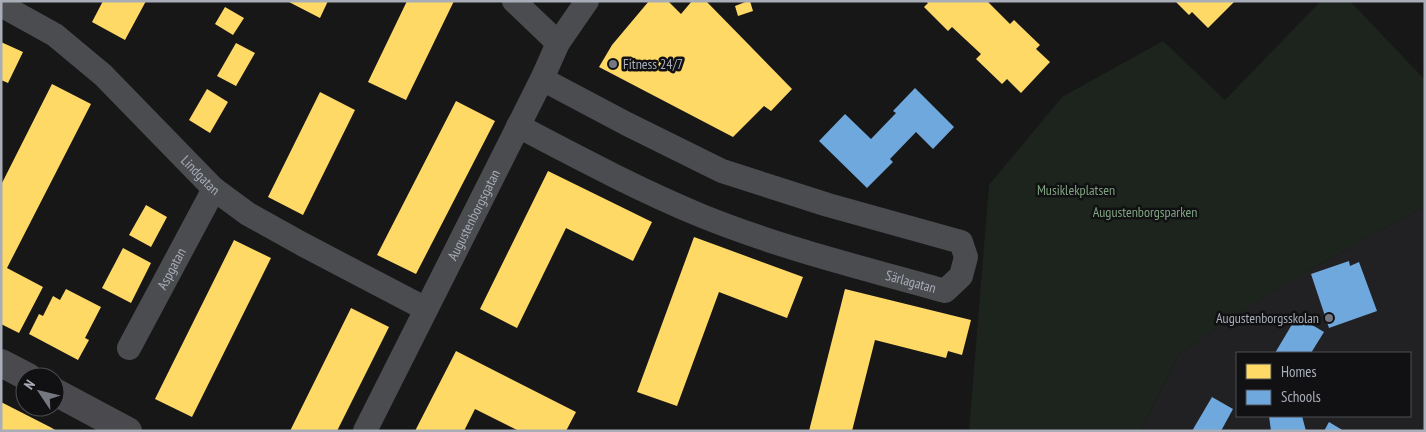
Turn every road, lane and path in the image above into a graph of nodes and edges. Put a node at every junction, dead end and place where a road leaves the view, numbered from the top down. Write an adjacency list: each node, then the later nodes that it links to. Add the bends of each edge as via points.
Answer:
1 (514, 1): 4 (street)
2 (587, 1): 4 (street, Augustenborgsgatan)
3 (1, 5): 7 (street, Lindgatan, via 55,35 103,75)
4 (558, 43): 5 (street, Augustenborgsgatan)
5 (542, 78): 6 (street, Augustenborgsgatan); 6 (street, Särlagatan, via 626,124 722,170 828,205 961,242 966,257 961,276 945,291 784,246 702,216 615,177)
6 (518, 126): 8 (street, Augustenborgsgatan)
7 (214, 189): 8 (street, Lindgatan, via 248,214); 9 (street, Aspgatan)
8 (426, 309): 14 (street, Augustenborgsgatan)
9 (129, 348)
10 (1, 363): 11 (street)
11 (15, 370)
12 (65, 397): 13 (street)
13 (128, 431)
14 (365, 431)

